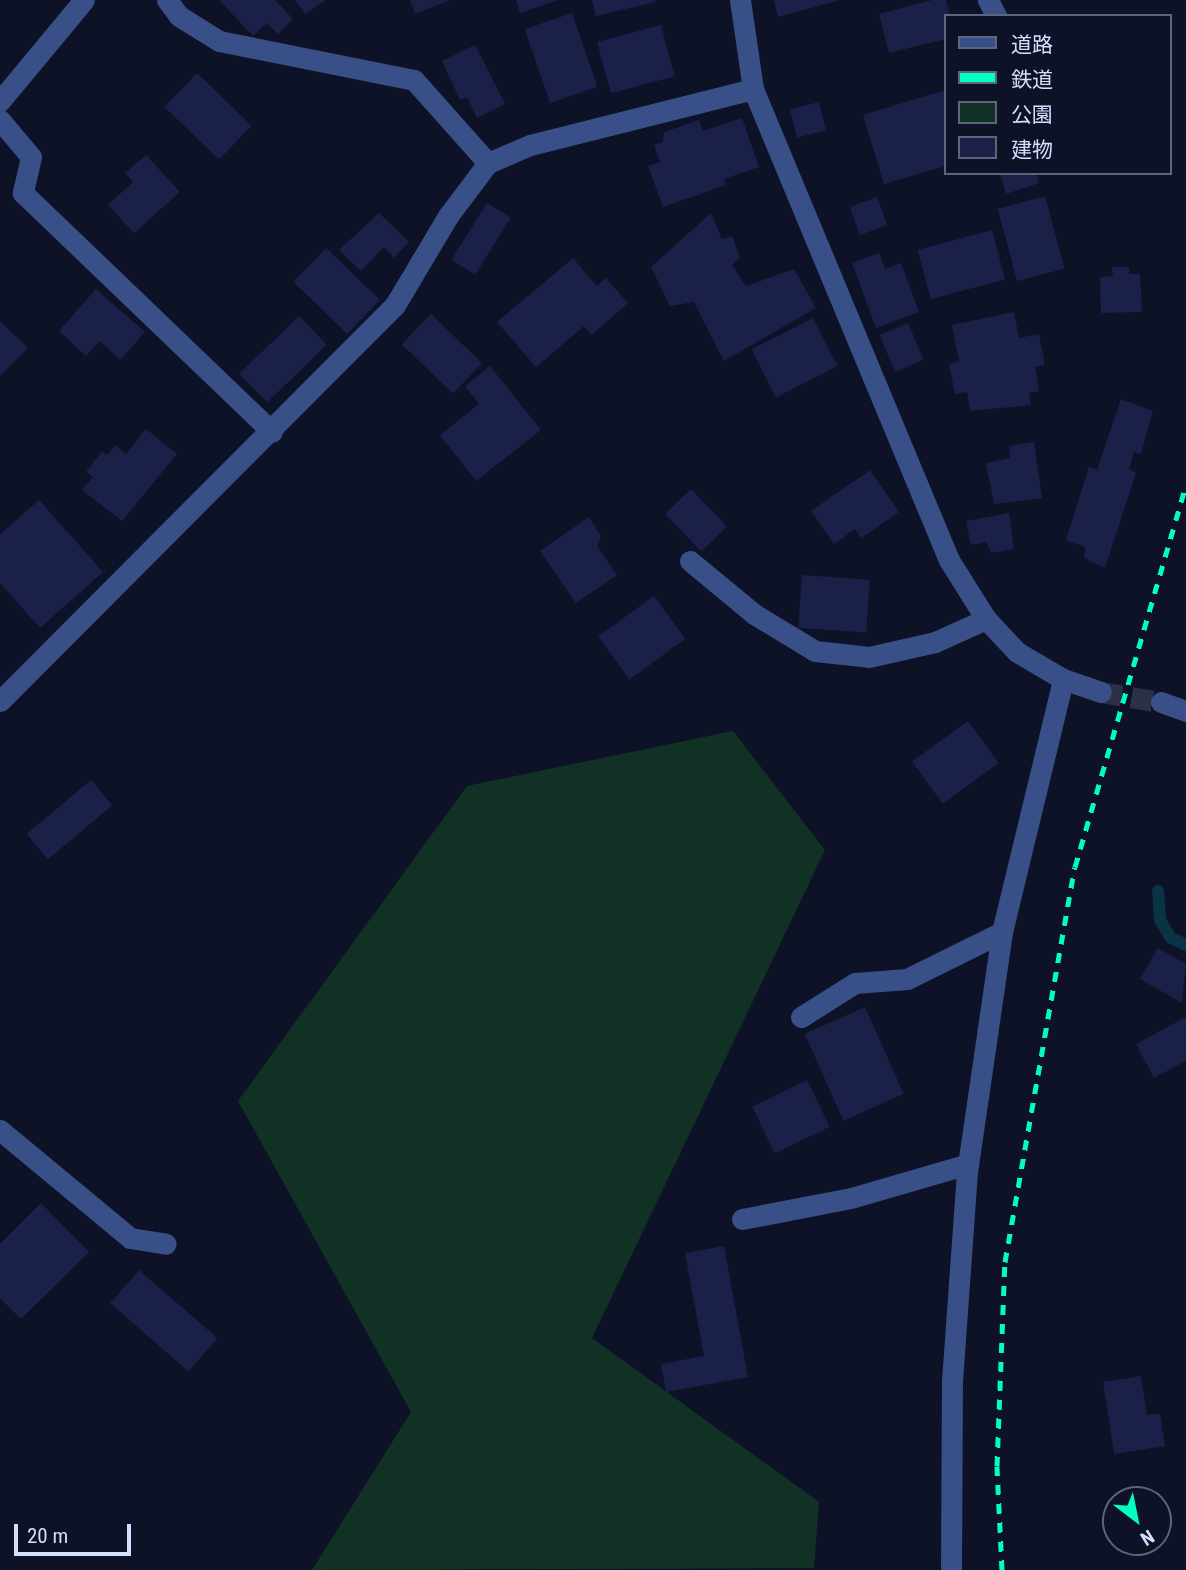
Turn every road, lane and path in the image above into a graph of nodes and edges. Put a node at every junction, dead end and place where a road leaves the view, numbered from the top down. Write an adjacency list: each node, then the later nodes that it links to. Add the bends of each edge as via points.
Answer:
1 (84, 0): 5 (street)
2 (167, 0): 7 (street, via 179,16 219,41 414,80)
3 (740, 0): 4 (street)
4 (753, 89): 7 (street, via 530,145); 10 (street, via 949,560)
5 (0, 101)
6 (0, 120): 8 (street, via 31,157 23,193)
7 (488, 163): 8 (street, via 448,216 395,305)
8 (272, 432): 13 (street)
9 (690, 561): 10 (street, via 754,614 815,651 869,657 934,642)
10 (985, 619): 11 (street, via 1017,652)
11 (1063, 679): 12 (street); 16 (street)
12 (1101, 692)
13 (0, 701)
14 (1161, 702): 15 (street)
15 (1186, 711)
16 (1002, 932): 17 (street, via 908,979 855,983); 19 (street)
17 (801, 1017)
18 (0, 1130): 21 (street, via 130,1238)
19 (968, 1164): 20 (street, via 851,1198); 22 (street, via 952,1381)
20 (742, 1219)
21 (166, 1244)
22 (951, 1570)

